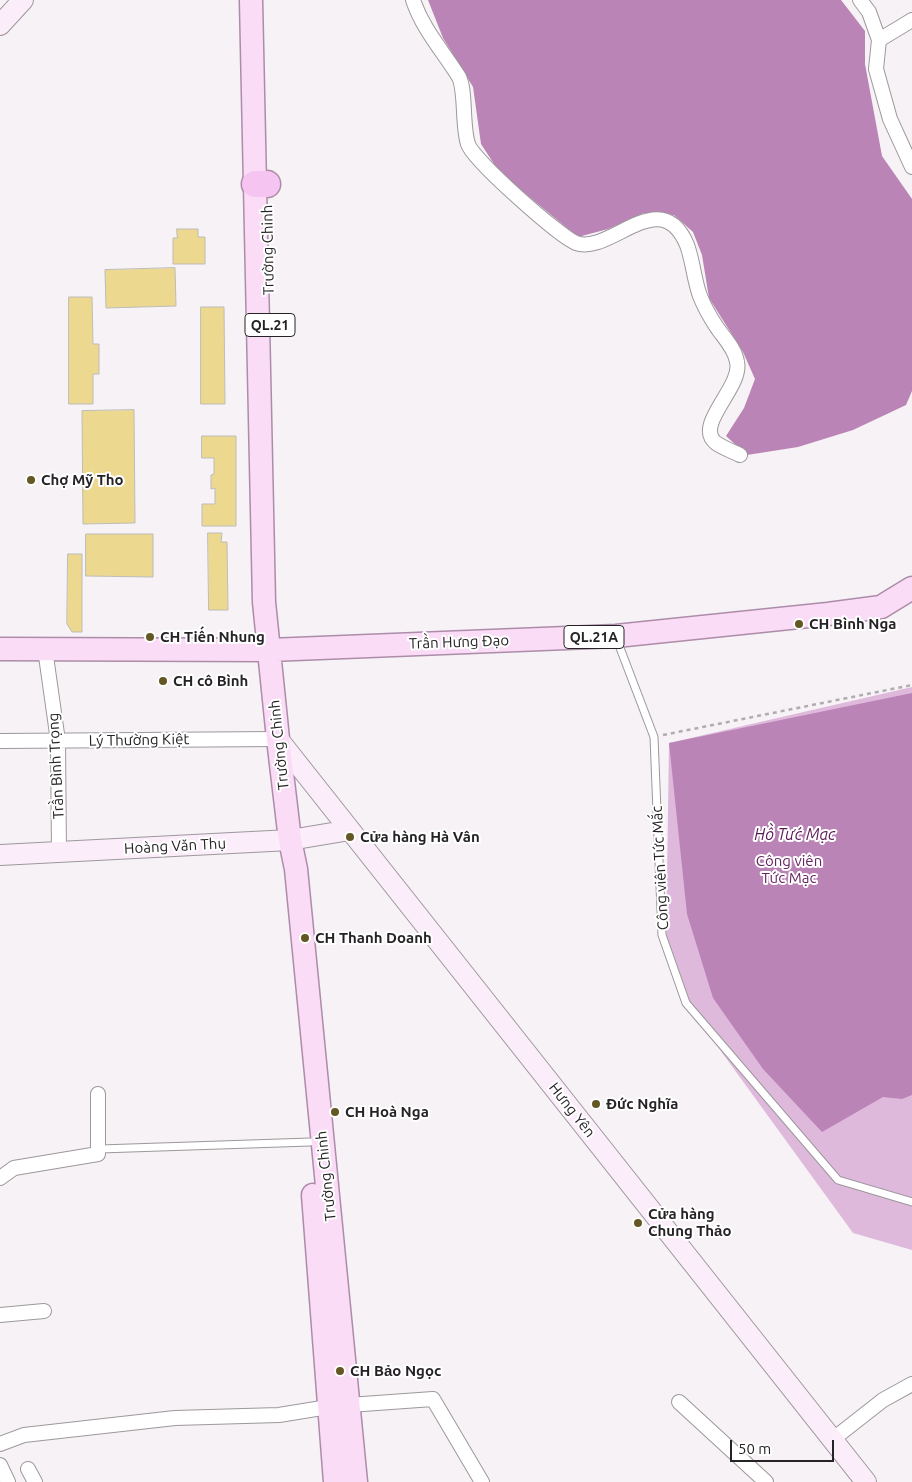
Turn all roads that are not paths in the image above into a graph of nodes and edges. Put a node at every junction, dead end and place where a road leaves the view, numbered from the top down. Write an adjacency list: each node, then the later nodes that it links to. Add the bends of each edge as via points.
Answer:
1 (23, 0): 7 (street)
2 (251, 0): 10 (main road, Trường Chinh / QL.21)
3 (262, 0): 10 (main road, Trường Chinh / QL.21)
4 (413, 0): 11 (street, via 419,20 460,79 463,126 468,147 480,162 552,226 576,243 591,245 646,219 676,227 687,245 700,296 738,362 736,381 711,418 710,431 715,442)
5 (860, 0): 8 (street, via 869,12)
6 (912, 20): 8 (street)
7 (0, 25)
8 (879, 40): 9 (street, via 876,69 890,119)
9 (912, 167)
10 (261, 184): 16 (main road, Trường Chinh / QL.21, via 277,605)
11 (740, 455)
12 (912, 588): 13 (main road, Trần Hưng Đạo / QL.21A, via 881,606)
13 (616, 636): 16 (main road, Trần Hưng Đạo / QL.21A); 29 (lane, Công viên Tức Mắc, via 654,737 662,936 686,1003 838,1180)
14 (0, 649): 15 (main road, Trần Hưng Đạo)
15 (45, 649): 16 (main road, Trần Hưng Đạo); 19 (street, Trần Bình Trọng)
16 (270, 650): 17 (main road, Trường Chinh)
17 (278, 739): 19 (street, Lý Thường Kiệt); 20 (street, Hưng Yên); 21 (main road, Trường Chinh)
18 (0, 741): 19 (street, Lý Thường Kiệt)
19 (58, 741): 22 (street, Trần Bình Trọng)
20 (350, 830): 21 (street, Hoàng Văn Thụ); 35 (street, Hưng Yên)
21 (290, 840): 22 (street, Hoàng Văn Thụ); 24 (main road, Trường Chinh, via 296,869)
22 (59, 852): 23 (street, Hoàng Văn Thụ)
23 (0, 855)
24 (310, 1066): 26 (main road, Trường Chinh); 34 (main road, Trường Chinh)
25 (98, 1094): 27 (street)
26 (310, 1142): 27 (lane); 34 (main road, Trường Chinh)
27 (100, 1149): 28 (street, via 92,1156 14,1168)
28 (0, 1178)
29 (912, 1202)
30 (44, 1311): 31 (street)
31 (0, 1314)
32 (912, 1384): 35 (street, via 883,1400)
33 (679, 1402): 44 (street)
34 (338, 1406): 36 (street, via 279,1415 175,1418 24,1435); 41 (main road, Trường Chinh); 42 (main road, Trường Chinh); 43 (street, via 433,1399)
35 (832, 1440): 45 (street, Hưng Yên)
36 (0, 1444)
37 (0, 1465): 39 (street)
38 (28, 1469): 40 (street)
39 (8, 1482)
40 (35, 1482)
41 (335, 1482)
42 (356, 1482)
43 (482, 1482)
44 (766, 1482)
45 (866, 1482)

